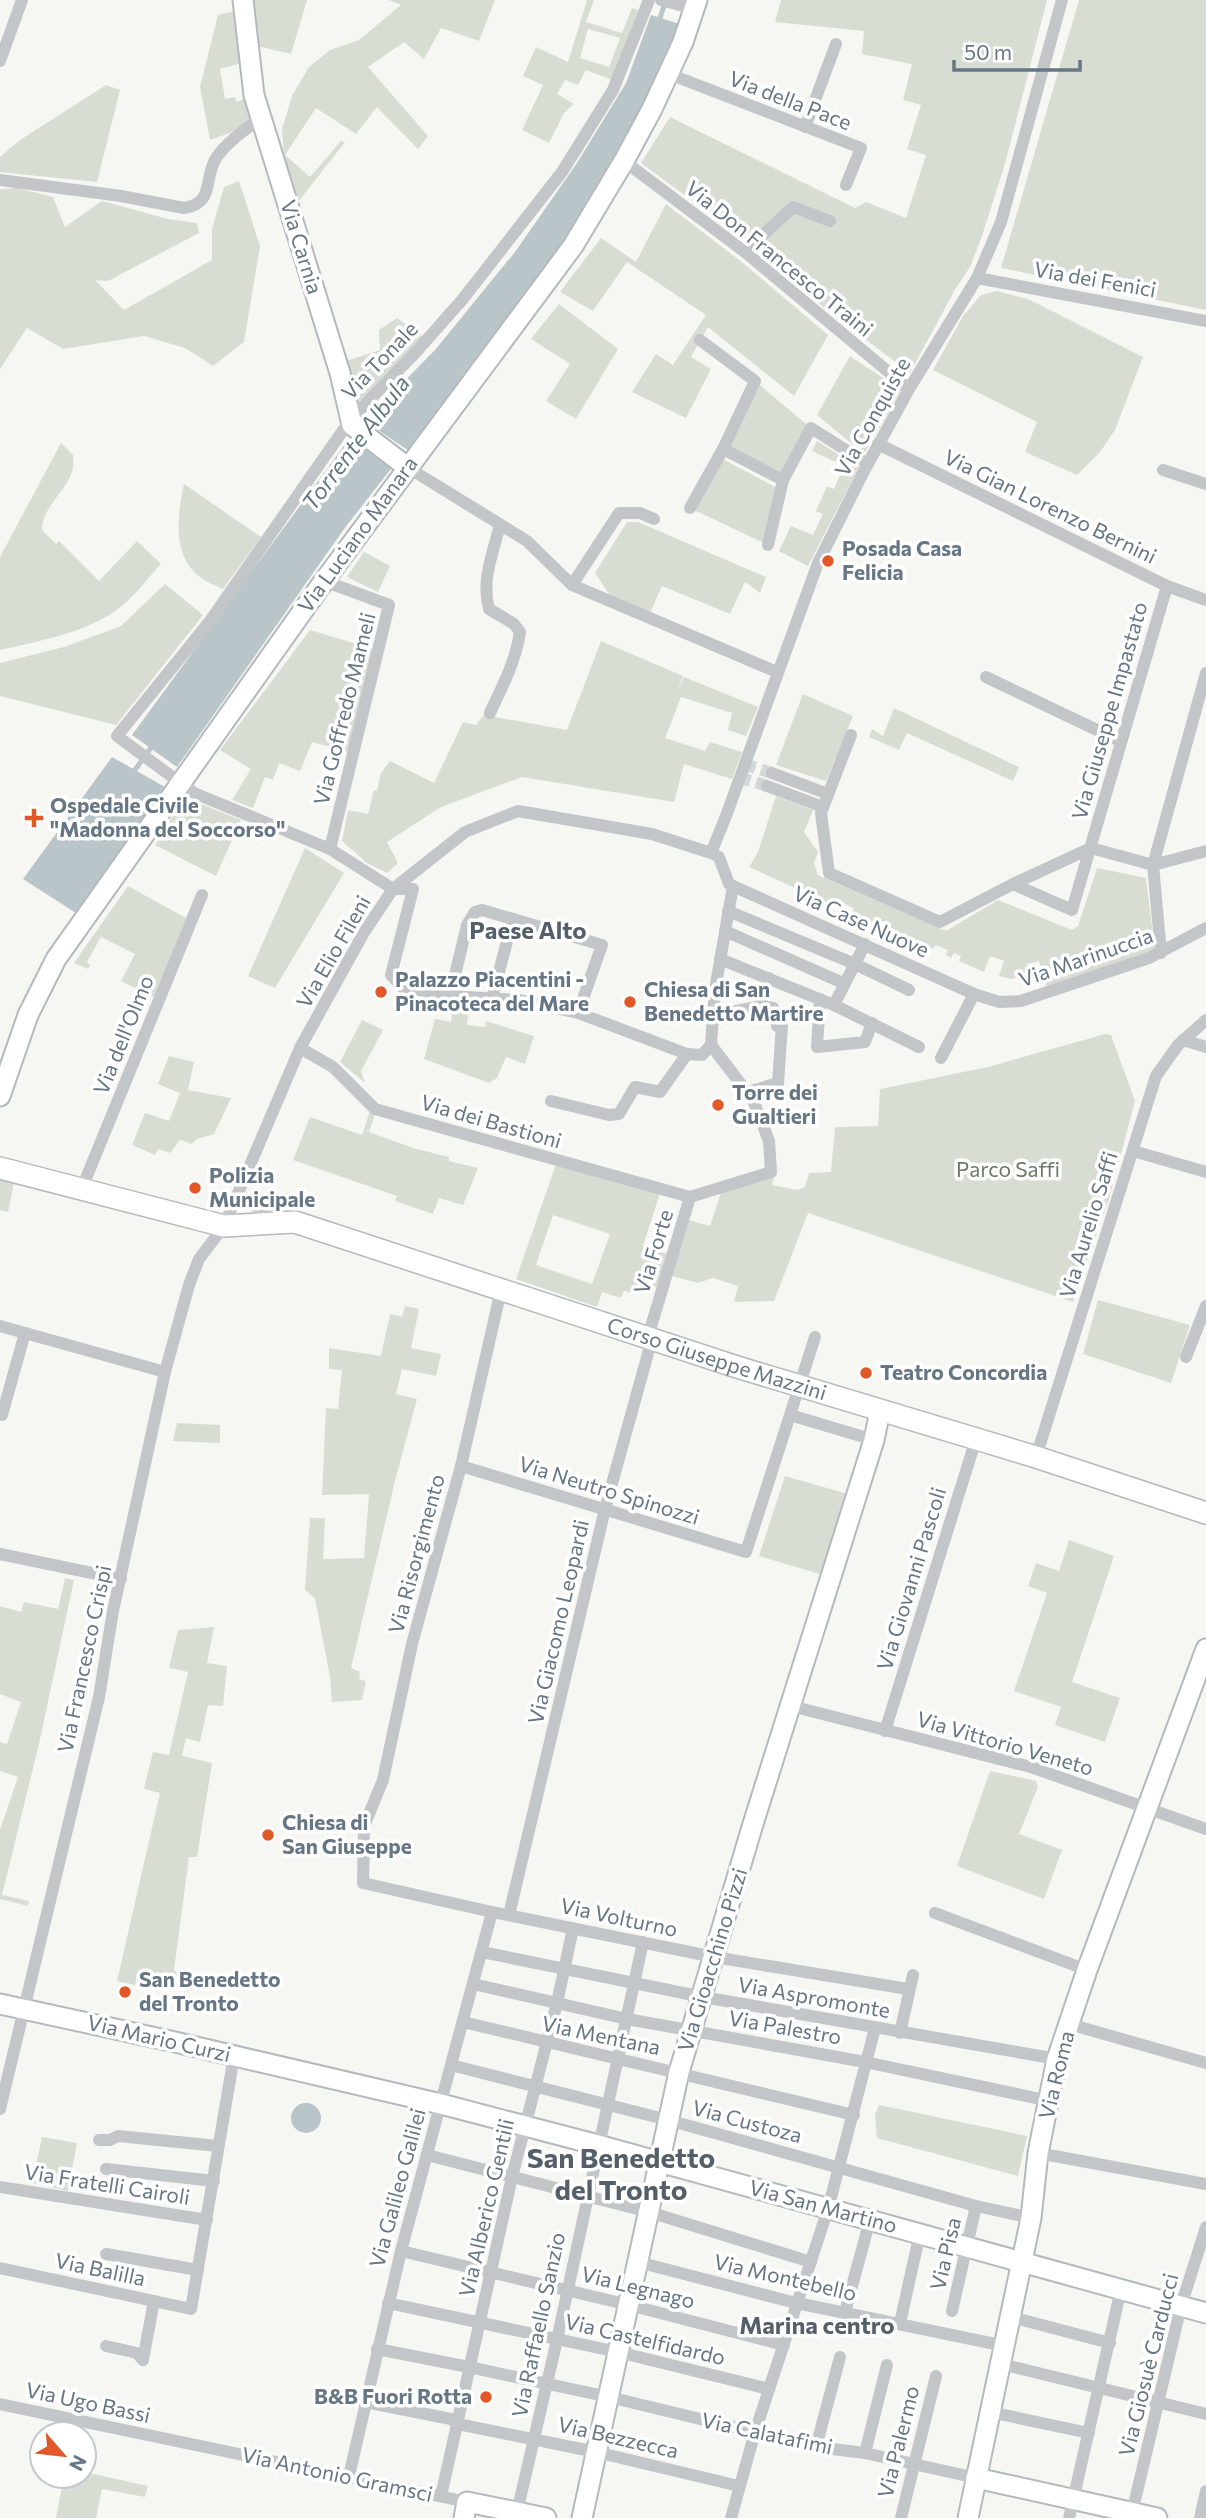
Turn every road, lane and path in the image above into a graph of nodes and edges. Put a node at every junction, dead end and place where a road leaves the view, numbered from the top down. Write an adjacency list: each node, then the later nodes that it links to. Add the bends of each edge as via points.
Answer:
1 (22, 0): 8 (street)
2 (243, 0): 10 (street, Via Carnia)
3 (649, 0): 21 (street, Via Tonale, via 613,90 562,172 462,300)
4 (661, 0): 6 (street)
5 (1062, 0): 17 (street, Via Conquiste, via 1001,222)
6 (692, 5): 9 (street, Via Luciano Manara)
7 (835, 44): 11 (street)
8 (0, 61)
9 (669, 74): 11 (street, Via della Pace); 12 (street, Via Luciano Manara)
10 (261, 118): 13 (street, via 215,159 208,189 191,207); 21 (street, Via Carnia)
11 (805, 127): 14 (street, Via della Pace, via 861,148)
12 (624, 161): 16 (street, Via Don Francesco Traini); 24 (street, Via Luciano Manara, via 549,280)
13 (0, 180)
14 (846, 185)
15 (830, 221): 16 (street, via 793,207)
16 (746, 252): 20 (street, Via Don Francesco Traini)
17 (977, 278): 18 (street, Via dei Fenici); 20 (street, Via Conquiste)
18 (1206, 321)
19 (700, 340): 23 (street, via 755,381)
20 (909, 389): 22 (street, Via Conquiste)
21 (351, 422): 24 (street); 43 (street, Via Tonale, via 122,740)
22 (878, 444): 25 (street, Via Conquiste); 35 (street, Via Gian Lorenzo Bernini)
23 (723, 449): 27 (street); 29 (street)
24 (402, 463): 31 (street); 33 (street, Via Luciano Manara)
25 (868, 464): 27 (street, via 811,428); 37 (street, Via Conquiste, via 818,563)
26 (1163, 470): 28 (street)
27 (783, 480): 32 (street)
28 (1206, 484)
29 (691, 508)
30 (654, 519): 34 (street, via 640,513 619,513)
31 (500, 526): 34 (street, via 527,541); 40 (street, via 485,595 489,609 520,632)
32 (768, 545)
33 (324, 581): 43 (street, Via Luciano Manara); 47 (street, Via Goffredo Mameli, via 390,605)
34 (572, 585): 37 (street)
35 (1167, 586): 36 (street, Via Gian Lorenzo Bernini); 42 (street, Via Giuseppe Impastato)
36 (1206, 600)
37 (777, 672): 49 (street, Via Conquiste)
38 (1206, 673): 50 (street)
39 (986, 677): 42 (street)
40 (490, 713)
41 (851, 735): 44 (street)
42 (1121, 741): 46 (street, Via Giuseppe Impastato)
43 (173, 778): 47 (street, via 207,800); 83 (street, Via Luciano Manara, via 50,970)
44 (828, 794): 45 (street); 45 (street, via 770,780)
45 (823, 807): 51 (street, via 829,873 940,922)
46 (1091, 848): 50 (street, Via Giuseppe Impastato); 51 (street); 51 (street, Via Giuseppe Impastato, via 1072,910)
47 (330, 849): 53 (street)
48 (1206, 851): 50 (street)
49 (711, 853): 52 (street, via 719,857); 53 (street, Via Elio Fileni, via 652,834 518,811 465,832)
50 (1153, 865): 60 (street)
51 (1013, 884)
52 (733, 886): 55 (street); 59 (street, Via Case Nuove)
53 (393, 889): 67 (street, via 413,889 391,975 402,988); 80 (street, Via Elio Fileni)
54 (202, 895): 90 (street, Via dell'Olmo)
55 (728, 911): 58 (street); 62 (street)
56 (513, 919): 67 (street, via 475,912 467,925); 68 (street); 72 (street, via 602,945)
57 (1206, 928): 60 (street, Via Marinuccia)
58 (725, 931): 61 (street); 64 (street)
59 (865, 944): 62 (street); 66 (street, Via Case Nuove)
60 (1161, 953): 66 (street, Via Marinuccia, via 1021,1001 999,1002)
61 (720, 959): 63 (street); 73 (street)
62 (855, 964): 64 (street); 65 (street)
63 (768, 978): 69 (street); 71 (street)
64 (844, 983): 70 (street)
65 (909, 990)
66 (974, 994): 82 (street)
67 (450, 996): 68 (street)
68 (492, 998): 72 (street)
69 (820, 999): 70 (street); 75 (street, via 817,1047 865,1042)
70 (834, 1005): 75 (street)
71 (760, 1006): 73 (street); 84 (street, via 773,1009 777,1026 782,1025 778,1083)
72 (578, 1013): 81 (street)
73 (712, 1016): 77 (street)
74 (1206, 1020): 76 (street, Via Aurelio Saffi)
75 (872, 1023): 78 (street)
76 (1182, 1040): 79 (street); 87 (street, Via Aurelio Saffi, via 1156,1076)
77 (711, 1045): 81 (street, via 702,1055); 84 (street, Via Forte)
78 (919, 1047)
79 (1206, 1047)
80 (300, 1048): 91 (street, Via dei Bastioni, via 332,1068 375,1109); 92 (street, Via Elio Fileni)
81 (687, 1054): 86 (street, via 660,1092 635,1087 619,1114)
82 (941, 1058)
83 (5, 1072): 85 (street, Via Luciano Manara)
84 (745, 1093): 91 (street, Via Forte, via 753,1100 769,1140 771,1172)
85 (0, 1096)
86 (551, 1101)
87 (1132, 1151): 89 (street); 109 (street, Via Aurelio Saffi)
88 (0, 1168): 90 (main road, Corso Giuseppe Mazzini)
89 (1206, 1172)
90 (82, 1188): 94 (main road, Corso Giuseppe Mazzini)
91 (690, 1197): 99 (street, Via Forte)
92 (236, 1198): 93 (street); 94 (street, Via Elio Fileni)
93 (295, 1222): 94 (main road, Corso Giuseppe Mazzini); 95 (main road, Corso Giuseppe Mazzini)
94 (224, 1226): 102 (street, Via Francesco Crispi, via 192,1276)
95 (501, 1290): 99 (main road, Corso Giuseppe Mazzini); 110 (street, Via Risorgimento)
96 (1206, 1306): 101 (street)
97 (0, 1326): 98 (street)
98 (25, 1333): 102 (street); 105 (street)
99 (649, 1337): 103 (main road, Corso Giuseppe Mazzini); 111 (street, Via Giacomo Leopardi)
100 (814, 1337): 103 (street)
101 (1186, 1357)
102 (165, 1372): 114 (street, Via Francesco Crispi)
103 (799, 1386): 104 (main road, Corso Giuseppe Mazzini); 106 (street)
104 (880, 1411): 107 (main road, Corso Giuseppe Mazzini); 108 (street, Via Gioacchino Pizzi)
105 (2, 1415)
106 (790, 1415): 108 (street); 111 (street, Via Neutro Spinozzi, via 746,1552)
107 (976, 1439): 109 (main road, Corso Giuseppe Mazzini); 117 (street, Via Giovanni Pascoli)
108 (874, 1440): 116 (street, Via Gioacchino Pizzi)
109 (1036, 1457): 112 (main road, Corso Giuseppe Mazzini)
110 (461, 1466): 111 (street, Via Neutro Spinozzi); 120 (street, Via Risorgimento, via 412,1644 383,1780 363,1826)
111 (605, 1509): 123 (street, Via Giacomo Leopardi)
112 (1206, 1513)
113 (0, 1554): 114 (street)
114 (121, 1579): 137 (street, Via Francesco Crispi, via 99,1696)
115 (1206, 1649): 118 (street, Via Roma)
116 (791, 1706): 117 (street, Via Vittorio Veneto); 127 (street, Via Gioacchino Pizzi)
117 (885, 1731): 118 (street, Via Vittorio Veneto, via 1031,1767)
118 (1148, 1808): 119 (street, Via Vittorio Veneto); 129 (street, Via Roma)
119 (1206, 1829)
120 (363, 1882): 121 (street, Via Volturno)
121 (492, 1912): 123 (street, Via Volturno); 126 (street, Via Galileo Galilei)
122 (935, 1913): 129 (street)
123 (509, 1915): 124 (street, Via Volturno)
124 (573, 1928): 125 (street, Via Volturno); 128 (street, Via Alberico Gentili)
125 (643, 1942): 127 (street, Via Volturno); 131 (street, Via Raffaello Sanzio)
126 (482, 1952): 128 (street, Via Aspromonte); 132 (street, Via Galileo Galilei)
127 (714, 1957): 133 (street, Via Volturno); 134 (street, Via Gioacchino Pizzi)
128 (563, 1969): 131 (street, Via Aspromonte); 135 (street, Via Alberico Gentili)
129 (1087, 1970): 140 (street, Via Roma)
130 (913, 1975): 133 (street)
131 (634, 1983): 134 (street, Via Aspromonte); 138 (street, Via Raffaello Sanzio)
132 (473, 1984): 135 (street, Via Palestro); 139 (street, Via Galileo Galilei)
133 (908, 1989): 143 (street)
134 (703, 1997): 141 (street, Via Aspromonte); 142 (street, Via Gioacchino Pizzi)
135 (557, 2003): 138 (street, Via Palestro); 144 (street, Via Alberico Gentili)
136 (0, 2004): 137 (street, Via Mario Curzi)
137 (24, 2009): 145 (street, Via Mario Curzi); 157 (street, Via Francesco Crispi)
138 (627, 2019): 142 (street, Via Palestro); 146 (street, Via Raffaello Sanzio)
139 (463, 2022): 144 (street, Via Mentana); 150 (street, Via Galileo Galilei)
140 (1069, 2024): 147 (street, Via Roma); 149 (street)
141 (875, 2028): 143 (street, Via Aspromonte); 148 (street)
142 (691, 2031): 148 (street, Via Palestro); 151 (street, Via Gioacchino Pizzi)
143 (900, 2033): 147 (street, Via Aspromonte)
144 (547, 2044): 146 (street, Via Mentana); 153 (street, Via Alberico Gentili)
145 (234, 2056): 152 (street, Via Mario Curzi); 163 (street)
146 (618, 2059): 151 (street, Via Mentana); 156 (street, Via Raffaello Sanzio)
147 (1057, 2059): 154 (street, Via Roma)
148 (865, 2062): 154 (street, Via Palestro); 158 (street)
149 (1206, 2063)
150 (451, 2066): 153 (street, Via Custoza); 155 (street, Via Galileo Galilei)
151 (679, 2073): 158 (street, Via Mentana); 159 (street, Via Gioacchino Pizzi)
152 (318, 2075): 155 (street, Via San Martino)
153 (536, 2086): 156 (street, Via Custoza); 160 (street, Via Alberico Gentili)
154 (1050, 2101): 164 (street, Via Roma)
155 (441, 2105): 160 (street, Via San Martino); 165 (street, Via Galileo Galilei)
156 (607, 2106): 159 (street, Via Custoza); 162 (street, Via Raffaello Sanzio)
157 (0, 2109)
158 (854, 2115): 167 (street)
159 (668, 2120): 166 (street, Via Gioacchino Pizzi); 167 (street, Via Custoza)
160 (525, 2127): 162 (street, Via San Martino); 169 (street, Via Alberico Gentili)
161 (99, 2140): 163 (street, via 118,2136)
162 (598, 2145): 166 (street, Via San Martino); 173 (street, Via Raffaello Sanzio)
163 (218, 2146): 170 (street)
164 (1038, 2153): 171 (street); 177 (street, Via Roma)
165 (427, 2155): 169 (street); 183 (street, Via Galileo Galilei)
166 (660, 2162): 175 (street, Via San Martino); 176 (street, Via Gioacchino Pizzi)
167 (839, 2167): 174 (street, Via Custoza); 175 (street)
168 (106, 2169): 170 (street)
169 (512, 2178): 173 (street); 190 (street, Via Alberico Gentili)
170 (214, 2181): 178 (street)
171 (1206, 2184)
172 (0, 2187): 178 (street, Via Fratelli Cairoli)
173 (587, 2196): 176 (street); 192 (street, Via Raffaello Sanzio)
174 (976, 2206): 177 (street, Via Custoza); 182 (street, Via Pisa)
175 (828, 2208): 179 (street, Via San Martino); 186 (street)
176 (649, 2211): 185 (street, Via Gioacchino Pizzi); 186 (street)
177 (1031, 2218): 187 (street, Via Roma)
178 (207, 2220): 189 (street)
179 (870, 2220): 181 (street, Via San Martino); 199 (street)
180 (1206, 2227): 197 (street, Via Giosuè Carducci)
181 (920, 2234): 182 (street, Via San Martino); 203 (street)
182 (967, 2248): 187 (street, Via San Martino); 198 (street, Via Pisa)
183 (401, 2251): 190 (street, Via Legnago); 194 (street, Via Galileo Galilei)
184 (106, 2254): 189 (street)
185 (638, 2262): 195 (street, Via Montebello); 196 (street, Via Gioacchino Pizzi)
186 (811, 2262): 195 (street)
187 (1022, 2262): 191 (street, Via San Martino); 201 (street, Via Roma)
188 (0, 2268): 193 (street, Via Balilla)
189 (198, 2270): 193 (street, Via Balilla, via 191,2309)
190 (492, 2272): 192 (street, Via Legnago); 202 (street, Via Alberico Gentili)
191 (1121, 2290): 197 (street, Via San Martino); 205 (street)
192 (567, 2291): 196 (street, Via Legnago); 204 (street, Via Raffaello Sanzio)
193 (154, 2301): 207 (street, via 143,2360 137,2353)
194 (388, 2303): 202 (street, Via Castelfidardo); 208 (street, Via Galileo Galilei)
195 (799, 2303): 199 (street, Via Montebello); 206 (street)
196 (629, 2305): 206 (street, Via Legnago); 209 (street, Via Gioacchino Pizzi)
197 (1181, 2306): 200 (street, Via San Martino); 220 (street, Via Giosuè Carducci)
198 (952, 2311)
199 (845, 2312): 203 (street, Via Montebello)
200 (1206, 2313)
201 (1011, 2317): 205 (street); 210 (street, Via Roma)
202 (481, 2323): 204 (street, Via Castelfidardo); 213 (street, Via Alberico Gentili)
203 (900, 2323): 210 (street, Via Montebello)
204 (557, 2340): 209 (street, Via Castelfidardo); 215 (street, Via Raffaello Sanzio)
205 (1110, 2343): 216 (street)
206 (784, 2345): 217 (street)
207 (106, 2346)
208 (377, 2349): 213 (street, Via Calatafimi); 219 (street, Via Galileo Galilei)
209 (618, 2353): 217 (street, Via Castelfidardo); 218 (street, Via Gioacchino Pizzi)
210 (1003, 2355): 216 (street, Via Montebello); 222 (street, Via Roma)
211 (840, 2357): 229 (street)
212 (887, 2365): 231 (street)
213 (470, 2367): 215 (street, Via Calatafimi); 224 (street, Via Alberico Gentili)
214 (936, 2376): 232 (street, Via Palermo)
215 (546, 2385): 218 (street, Via Calatafimi); 227 (street, Via Raffaello Sanzio)
216 (1099, 2388): 220 (street, Via Montebello); 226 (street)
217 (769, 2389): 225 (street)
218 (609, 2398): 225 (street, Via Calatafimi); 230 (street, Via Gioacchino Pizzi)
219 (365, 2402): 224 (street, Via Bezzecca); 233 (street, Via Galileo Galilei)
220 (1158, 2403): 223 (street, Via Montebello); 241 (street, Via Giosuè Carducci)
221 (0, 2404): 228 (street, Via Ugo Bassi)
222 (990, 2412): 226 (street); 234 (street, Via Roma)
223 (1206, 2414)
224 (458, 2424): 227 (street, Via Bezzecca); 237 (street, Via Alberico Gentili)
225 (755, 2432): 229 (street, Via Calatafimi); 235 (street)
226 (1089, 2434): 238 (street)
227 (534, 2440): 230 (street, Via Bezzecca); 240 (street, Via Raffaello Sanzio)
228 (168, 2441): 233 (street, Via Antonio Gramsci)
229 (816, 2447): 231 (street, Via Calatafimi)
230 (596, 2452): 235 (street, Via Bezzecca); 243 (street, Via Gioacchino Pizzi)
231 (865, 2453): 232 (street, Via Calatafimi)
232 (914, 2464): 234 (street, Via Calatafimi); 245 (street, Via Palermo)
233 (349, 2476): 237 (street, Via Antonio Gramsci)
234 (976, 2478): 238 (street, Via Calatafimi); 246 (street, Via Roma)
235 (739, 2486): 244 (street)
236 (1206, 2491): 248 (street)
237 (441, 2496): 239 (street, Via Antonio Gramsci)
238 (1071, 2509): 241 (street, Via Calatafimi)
239 (465, 2510): 240 (street, Via Antonio Gramsci)
240 (517, 2512): 242 (street, Via Antonio Gramsci)
241 (1132, 2513): 247 (street, Via Calatafimi)
242 (546, 2518)
243 (582, 2518)
244 (731, 2518)
245 (901, 2518)
246 (968, 2518)
247 (1157, 2518)
248 (1200, 2518)

